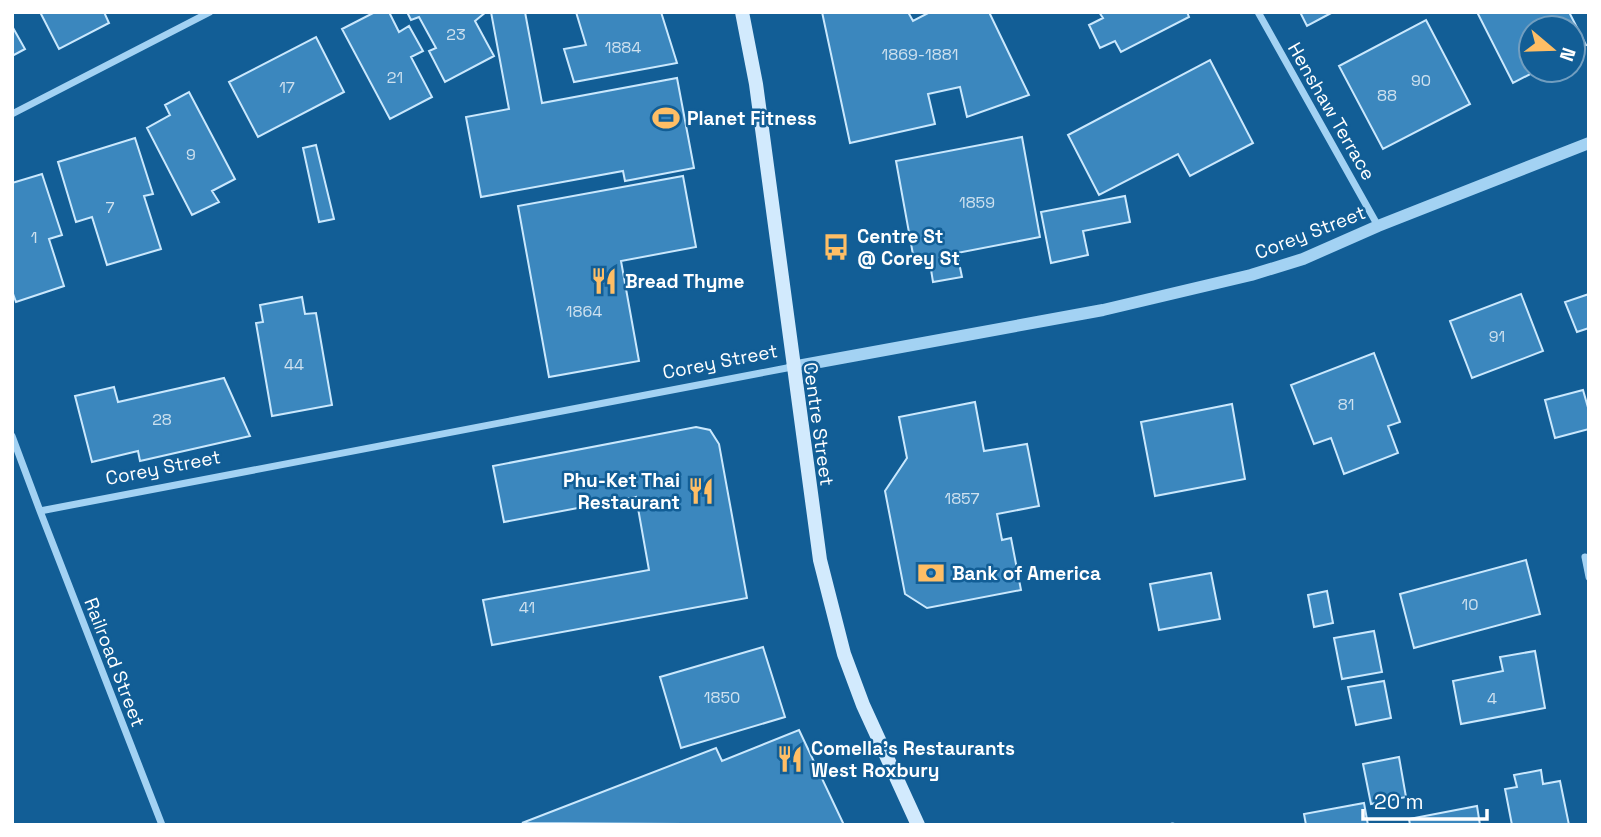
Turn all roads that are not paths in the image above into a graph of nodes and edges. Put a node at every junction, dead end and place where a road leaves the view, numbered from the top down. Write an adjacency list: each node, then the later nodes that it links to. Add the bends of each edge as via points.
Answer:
1 (210, 12): 4 (street)
2 (742, 12): 7 (main road, Centre Street, via 756,84)
3 (1258, 12): 6 (street, Henshaw Terrace)
4 (12, 114)
5 (1589, 143): 6 (street, Corey Street)
6 (1378, 226): 7 (street, Corey Street, via 1303,259 1176,294)
7 (792, 367): 9 (street, Corey Street); 13 (main road, Centre Street, via 811,507 834,617 863,705)
8 (12, 436): 9 (street)
9 (40, 510): 12 (street, Railroad Street)
10 (1585, 557): 11 (street)
11 (1589, 576)
12 (162, 825)
13 (918, 825)

